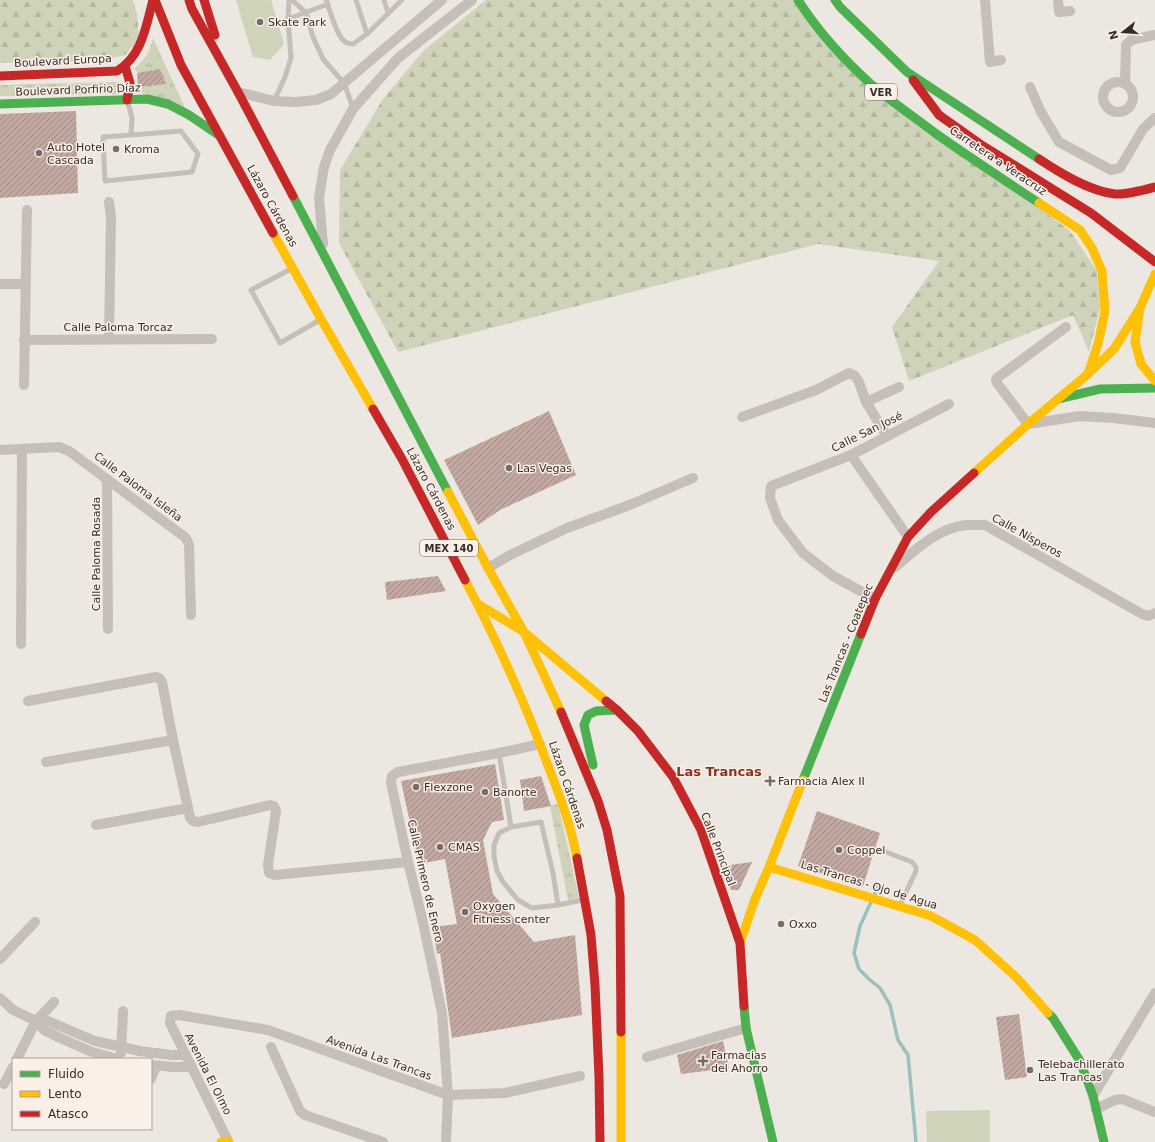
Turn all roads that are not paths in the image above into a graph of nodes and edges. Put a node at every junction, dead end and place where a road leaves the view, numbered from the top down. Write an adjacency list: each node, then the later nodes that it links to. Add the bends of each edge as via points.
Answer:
1 (154, 0): 22 (main road, Boulevard Europa, via 142,40); 37 (main road, Lázaro Cárdenas / MEX 140, via 181,66)
2 (189, 0): 23 (main road, Lázaro Cárdenas / MEX 140)
3 (204, 0): 23 (main road)
4 (290, 0): 16 (lane); 18 (lane)
5 (356, 0): 19 (lane)
6 (384, 0): 17 (lane)
7 (402, 0): 17 (lane)
8 (442, 0): 26 (street)
9 (472, 0): 33 (street, via 398,58)
10 (798, 0): 35 (main road, Carretera a Veracruz / VER, via 811,20 840,54 872,85)
11 (835, 0): 24 (main road, VER, via 840,8)
12 (985, 0): 21 (street, via 990,62)
13 (1058, 0): 15 (street, via 1059,12)
14 (327, 2): 16 (lane); 19 (lane, via 340,37 346,43 353,44)
15 (1070, 11)
16 (306, 13): 18 (lane); 26 (lane, via 323,59)
17 (388, 14): 19 (lane)
18 (288, 19): 31 (lane, via 291,58)
19 (367, 34)
20 (1155, 35): 27 (street, via 1131,40 1126,45)
21 (1001, 60)
22 (125, 66): 25 (main road, Boulevard Europa, via 117,70); 30 (main road, via 131,84)
23 (225, 69): 29 (main road, Lázaro Cárdenas / MEX 140)
24 (907, 72): 38 (main road, via 939,115); 39 (main road, via 1062,174 1096,189 1116,194)
25 (0, 76)
26 (344, 83): 31 (street, via 331,94 316,100); 33 (lane)
27 (1125, 84)
28 (1030, 87): 34 (street, via 1059,142 1111,170 1120,168 1143,129)
29 (238, 92): 31 (street); 42 (main road, Lázaro Cárdenas / MEX 140)
30 (127, 100): 32 (main road, Boulevard Porfirio Díaz); 36 (lane, via 132,118); 37 (main road, Boulevard Porfirio Díaz, via 148,99 168,104)
31 (274, 101)
32 (0, 104)
33 (354, 109): 42 (street, via 330,150 324,167 319,198)
34 (1155, 118)
35 (919, 121): 38 (main road); 54 (main road, Carretera a Veracruz / VER, via 980,165 1080,230 1092,248 1102,271 1104,311 1098,344)
36 (131, 135): 36 (lane, via 181,132 198,154 192,172 105,181 103,137)
37 (220, 136): 44 (main road, Lázaro Cárdenas / MEX 140)
38 (980, 144): 43 (main road, via 1091,213)
39 (1155, 187)
40 (109, 202): 51 (street)
41 (27, 210): 47 (street)
42 (324, 253): 72 (main road, Lázaro Cárdenas / MEX 140)
43 (1155, 262)
44 (292, 268): 49 (main road, Lázaro Cárdenas / MEX 140); 49 (lane, via 251,290 280,343)
45 (1154, 277): 48 (main road, Las Trancas - Coatepec)
46 (0, 284): 47 (street)
47 (25, 284): 53 (street)
48 (1140, 308): 54 (main road, Las Trancas - Coatepec, via 1114,349); 55 (main road, via 1135,342 1141,364)
49 (321, 319): 75 (main road, Lázaro Cárdenas / MEX 140, via 402,459)
50 (1066, 327): 64 (street, via 996,380)
51 (109, 339): 52 (street, Calle Paloma Torcaz); 53 (street, Calle Paloma Torcaz)
52 (212, 339)
53 (24, 340): 56 (street)
54 (1088, 374): 59 (main road, Las Trancas - Coatepec)
55 (1155, 381)
56 (24, 385)
57 (898, 387): 60 (street)
58 (1155, 388): 59 (main road, via 1100,389)
59 (1058, 400): 64 (main road, Las Trancas - Coatepec)
60 (866, 402): 62 (street, via 859,382 849,373 816,390); 65 (street)
61 (949, 404): 65 (street, Calle San José)
62 (742, 417)
63 (1155, 423): 64 (street, via 1080,416)
64 (1028, 424): 71 (main road, Las Trancas - Coatepec, via 931,512)
65 (887, 436): 68 (street, Calle San José)
66 (22, 449): 67 (street, Calle Paloma Isleña); 70 (street, Calle Paloma Isleña, via 59,447 69,451); 80 (street)
67 (0, 450)
68 (851, 455): 71 (street); 74 (street, Calle San José, via 770,486 770,498 778,520 803,553 833,576)
69 (693, 478): 72 (street, via 567,528)
70 (108, 479): 77 (street, Calle Paloma Isleña, via 186,538 189,545); 78 (street, Calle Paloma Rosada)
71 (908, 537): 73 (main road, Las Trancas - Coatepec)
72 (488, 568): 79 (main road, Lázaro Cárdenas / MEX 140)
73 (889, 573): 74 (main road, Las Trancas - Coatepec); 76 (street, Calle Nísperos, via 922,544 947,530 966,525 985,526 1142,614 1148,616)
74 (875, 599): 93 (main road, Las Trancas - Coatepec)
75 (478, 604): 79 (main road, Calle Principal); 84 (main road, Lázaro Cárdenas / MEX 140)
76 (1155, 613)
77 (191, 615)
78 (108, 629)
79 (524, 632): 82 (main road, Calle Principal); 87 (main road, Lázaro Cárdenas / MEX 140, via 564,718)
80 (21, 644)
81 (28, 701): 83 (street, via 156,677 162,682)
82 (617, 710): 87 (main road, via 596,711 588,715 584,724 598,785); 98 (main road, Calle Principal, via 638,731 673,777 701,830)
83 (173, 740): 86 (street); 88 (street)
84 (540, 744): 85 (street, Calle Primero de Enero); 94 (main road, Lázaro Cárdenas / MEX 140, via 574,842)
85 (499, 753): 90 (lane); 92 (street, Calle Primero de Enero, via 398,772 392,776 391,783)
86 (46, 762)
87 (598, 801): 121 (main road, Lázaro Cárdenas / MEX 140, via 607,830 620,896)
88 (188, 808): 89 (street); 92 (street, via 190,818 198,822 270,804 274,806 276,811 268,865 269,872 275,875)
89 (96, 825)
90 (511, 827): 95 (lane, via 541,822); 95 (lane, via 499,833 494,844 497,870 503,882 518,900 532,908)
91 (881, 850): 96 (lane, via 912,862 916,867)
92 (408, 862): 124 (street, Calle Primero de Enero, via 442,1013)
93 (769, 867): 96 (main road, Las Trancas - Ojo de Agua); 98 (main road, Las Trancas - Coatepec, via 754,899)
94 (585, 899): 95 (lane); 128 (main road, Lázaro Cárdenas / MEX 140, via 595,985)
95 (558, 905)
96 (899, 906): 125 (main road, Las Trancas - Ojo de Agua, via 931,916 976,940 1016,977 1053,1018 1080,1060)
97 (35, 922): 99 (street)
98 (740, 943): 108 (main road, Calle Principal)
99 (0, 959)
100 (1155, 993): 125 (street)
101 (0, 998): 104 (street)
102 (54, 1002): 107 (street)
103 (0, 1009): 104 (street)
104 (13, 1010): 107 (street)
105 (123, 1011): 110 (street)
106 (171, 1016): 113 (street, Avenida El Olmo, via 170,1023); 124 (street, Avenida Las Trancas, via 179,1015 268,1030)
107 (37, 1021): 109 (street, via 48,1021); 112 (street, via 44,1030); 115 (street)
108 (746, 1028): 114 (street); 136 (main road, Calle Principal)
109 (95, 1041): 110 (street); 112 (street)
110 (120, 1046): 113 (street, via 171,1055); 117 (street)
111 (271, 1046): 130 (street, via 300,1111)
112 (90, 1055): 116 (street)
113 (186, 1055): 119 (street, Avenida El Olmo)
114 (647, 1057)
115 (18, 1058)
116 (112, 1058)
117 (119, 1058)
118 (153, 1065): 119 (street)
119 (192, 1067): 129 (street, Avenida El Olmo)
120 (12, 1069): 123 (street)
121 (621, 1072): 134 (main road, Lázaro Cárdenas / MEX 140); 135 (main road, via 628,1095)
122 (580, 1076): 124 (street, Avenida Las Trancas, via 505,1093)
123 (4, 1084)
124 (448, 1095): 131 (street, Calle Primero de Enero)
125 (1093, 1096): 126 (main road, Las Trancas - Ojo de Agua)
126 (1096, 1109): 127 (street, via 1122,1099); 137 (main road, Las Trancas - Ojo de Agua)
127 (1155, 1112)
128 (599, 1130): 132 (main road); 133 (main road, Lázaro Cárdenas / MEX 140)
129 (226, 1142)
130 (383, 1142)
131 (446, 1142)
132 (596, 1142)
133 (600, 1142)
134 (621, 1142)
135 (628, 1142)
136 (773, 1142)
137 (1104, 1142)

